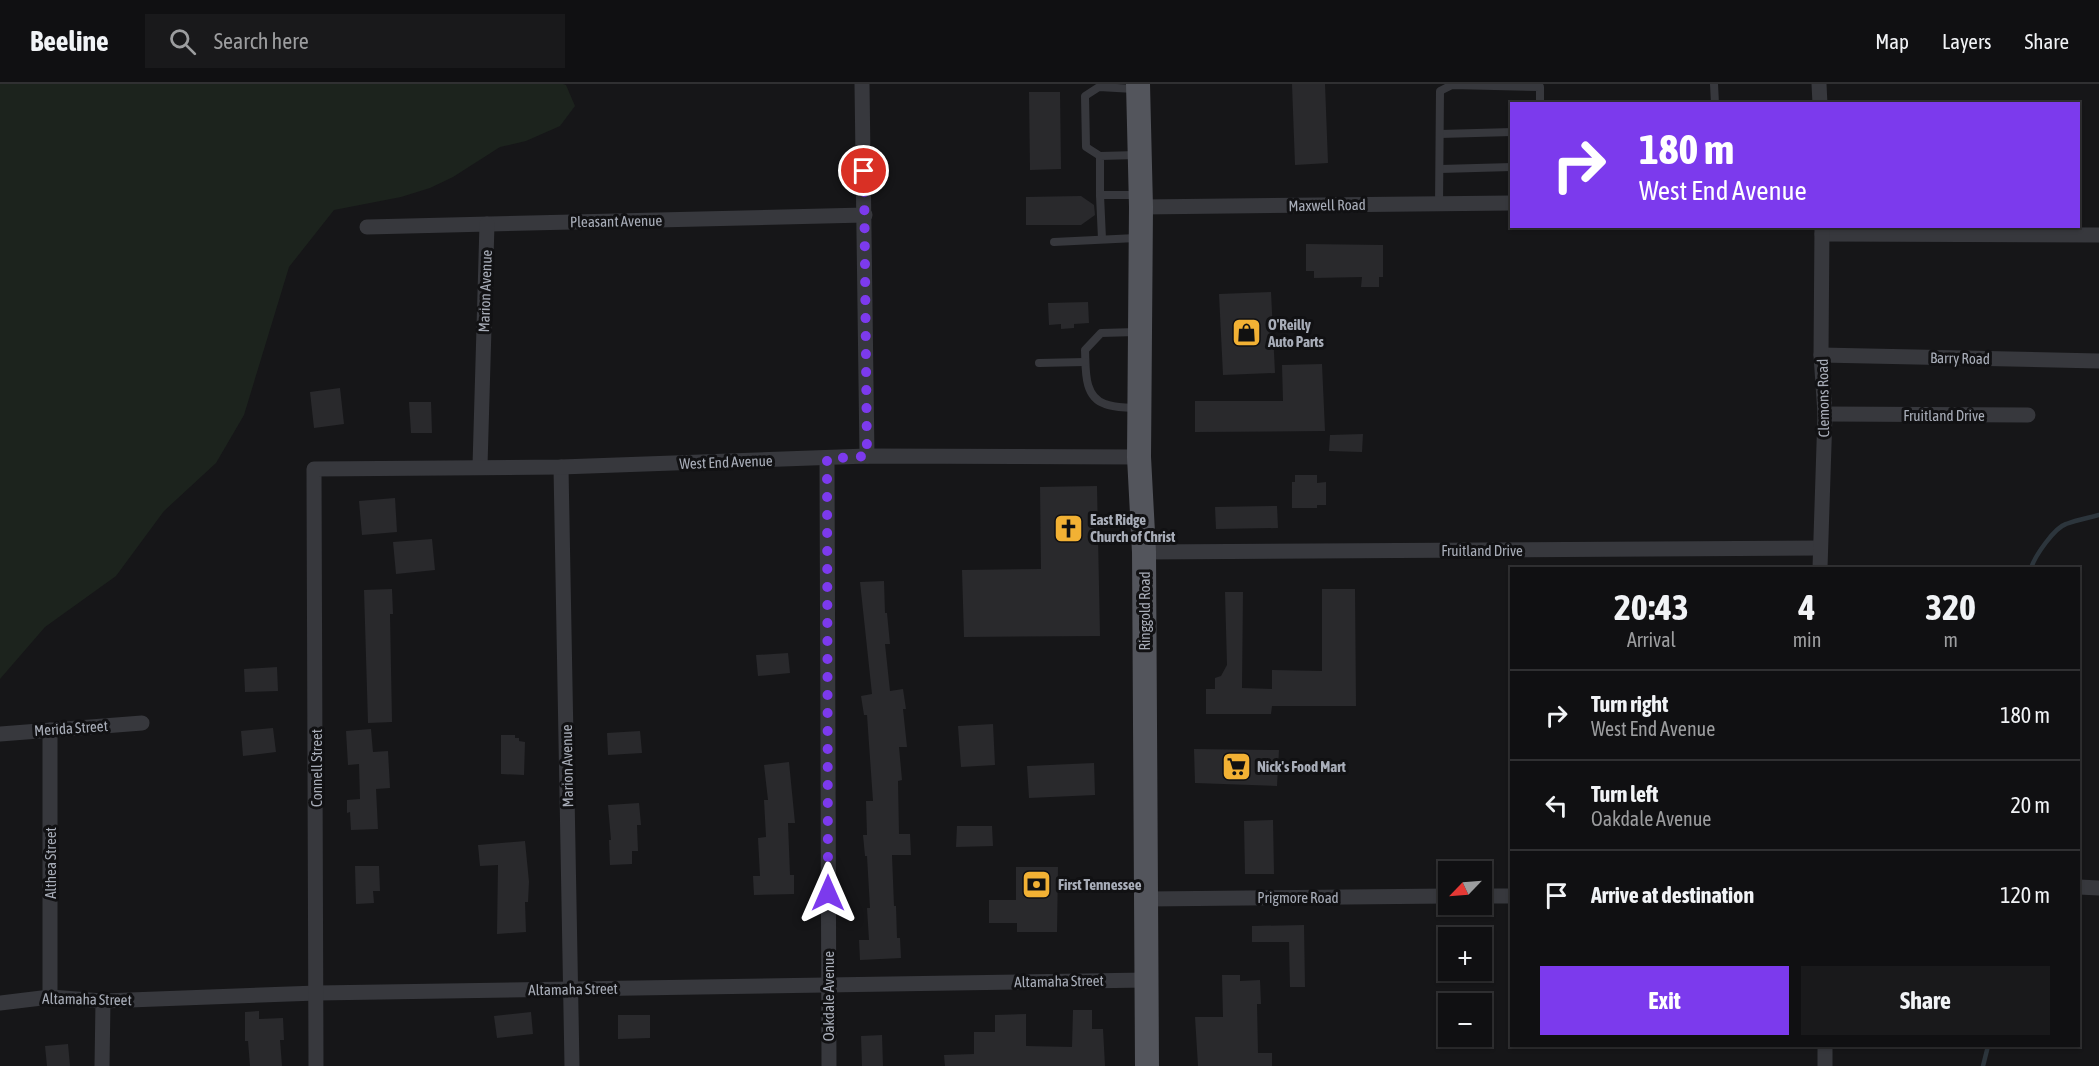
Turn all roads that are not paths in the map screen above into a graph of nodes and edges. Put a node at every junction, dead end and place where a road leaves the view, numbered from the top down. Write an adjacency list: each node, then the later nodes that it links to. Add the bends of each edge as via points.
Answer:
1 (862, 84): 19 (street)
2 (1714, 84): 7 (lane)
3 (1819, 84): 8 (street)
4 (1098, 85): 5 (lane); 12 (lane, via 1085,96 1086,147)
5 (1138, 86): 11 (main road, Ringgold Road)
6 (1540, 102): 10 (lane, via 1540,87 1452,85 1440,91)
7 (1715, 102)
8 (1820, 102)
9 (1510, 132): 10 (lane)
10 (1440, 134): 14 (lane)
11 (1140, 155): 12 (lane); 16 (main road, Ringgold Road)
12 (1100, 156): 15 (lane)
13 (1510, 167): 14 (lane)
14 (1440, 169): 18 (lane)
15 (1100, 195): 16 (lane); 25 (lane)
16 (1141, 201): 18 (street, Maxwell Road); 24 (main road, Ringgold Road)
17 (1510, 203): 18 (street, Maxwell Road)
18 (1439, 205)
19 (865, 215): 20 (street, Pleasant Avenue); 35 (street)
20 (487, 224): 21 (street, Pleasant Avenue); 38 (street, Marion Avenue)
21 (367, 227)
22 (1822, 230): 23 (street); 28 (street, Clemons Road)
23 (2099, 235)
24 (1141, 237): 25 (lane); 27 (main road, Ringgold Road)
25 (1102, 239): 26 (lane)
26 (1054, 242)
27 (1140, 332): 30 (lane, via 1101,333 1085,350); 32 (main road, Ringgold Road)
28 (1821, 355): 29 (street, Barry Road); 33 (street, Clemons Road)
29 (2099, 361)
30 (1085, 362): 31 (lane); 32 (lane, via 1086,382 1103,404)
31 (1039, 363)
32 (1139, 409): 36 (main road, Ringgold Road)
33 (1825, 414): 34 (street, Fruitland Drive); 41 (street, Clemons Road)
34 (2028, 415)
35 (867, 456): 36 (street, West End Avenue); 37 (street, West End Avenue)
36 (1139, 457): 42 (main road, Ringgold Road)
37 (827, 459): 39 (street, West End Avenue); 54 (street, Oakdale Avenue)
38 (480, 466): 39 (street, West End Avenue); 40 (street, West End Avenue)
39 (561, 466): 55 (street, Marion Avenue)
40 (314, 469): 56 (street, Connell Street)
41 (1820, 548): 42 (street, Fruitland Drive); 43 (street, Clemons Road)
42 (1144, 552): 52 (main road, Ringgold Road)
43 (1820, 567)
44 (142, 723): 45 (street, Merida Street)
45 (50, 730): 46 (street, Merida Street); 57 (street, Althea Street)
46 (0, 734)
47 (2080, 887): 48 (street)
48 (2099, 888)
49 (1438, 896): 52 (street, Prigmore Road)
50 (1492, 896): 51 (street)
51 (1510, 896)
52 (1147, 899): 53 (main road, Ringgold Road)
53 (1147, 980): 54 (street, Altamaha Street); 65 (main road, Ringgold Road)
54 (828, 984): 55 (street, Altamaha Street); 64 (street, Oakdale Avenue)
55 (570, 989): 56 (street, Altamaha Street); 63 (street, Marion Avenue)
56 (317, 993): 58 (street, Altamaha Street); 62 (street, Connell Street)
57 (50, 997): 58 (street, Altamaha Street); 59 (street, Altamaha Street)
58 (103, 1001): 61 (street)
59 (0, 1003)
60 (1825, 1047): 66 (street)
61 (102, 1066)
62 (316, 1066)
63 (572, 1066)
64 (829, 1066)
65 (1147, 1066)
66 (1825, 1066)

